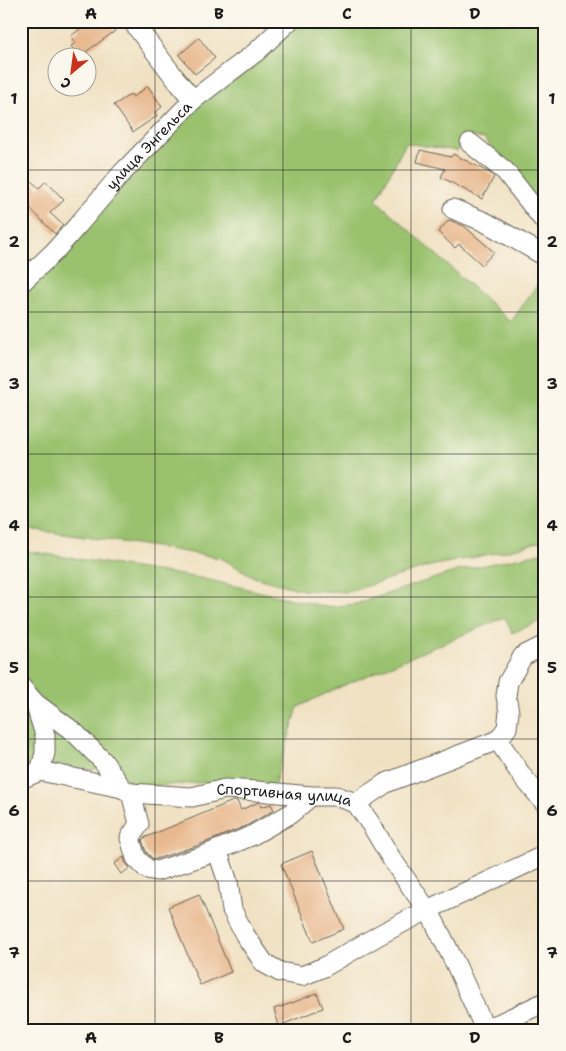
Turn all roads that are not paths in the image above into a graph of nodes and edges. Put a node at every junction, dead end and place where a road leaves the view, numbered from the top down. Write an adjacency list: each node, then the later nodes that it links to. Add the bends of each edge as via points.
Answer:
1 (132, 21): 3 (street)
2 (289, 21): 3 (street, улица Энгельса, via 256,52)
3 (193, 100): 8 (street, улица Энгельса, via 123,172 53,253)
4 (470, 143): 6 (street, via 506,171)
5 (453, 209): 7 (street, via 485,222)
6 (545, 222)
7 (545, 256)
8 (21, 283)
9 (545, 645): 12 (street, via 523,656 508,682 508,728)
10 (21, 688): 11 (street)
11 (35, 703): 13 (street, via 45,735 45,753); 15 (street, via 74,732 103,761)
12 (498, 740): 17 (street); 18 (street, via 386,783)
13 (40, 770): 14 (street); 15 (street, Спортивная улица)
14 (21, 779)
15 (126, 791): 16 (street, Спортивная улица, via 192,797 225,789); 19 (street, via 138,824 130,838 136,858 147,869 157,871)
16 (311, 796): 18 (street, Спортивная улица, via 336,796); 19 (street, via 290,814)
17 (545, 803)
18 (356, 804): 21 (street, Спортивная улица)
19 (217, 850): 21 (street, via 228,882 232,910 264,963 280,972 302,976 324,967)
20 (545, 855): 21 (street)
21 (427, 910): 22 (street, Спортивная улица, via 484,1027 498,1024)
22 (545, 1002)

